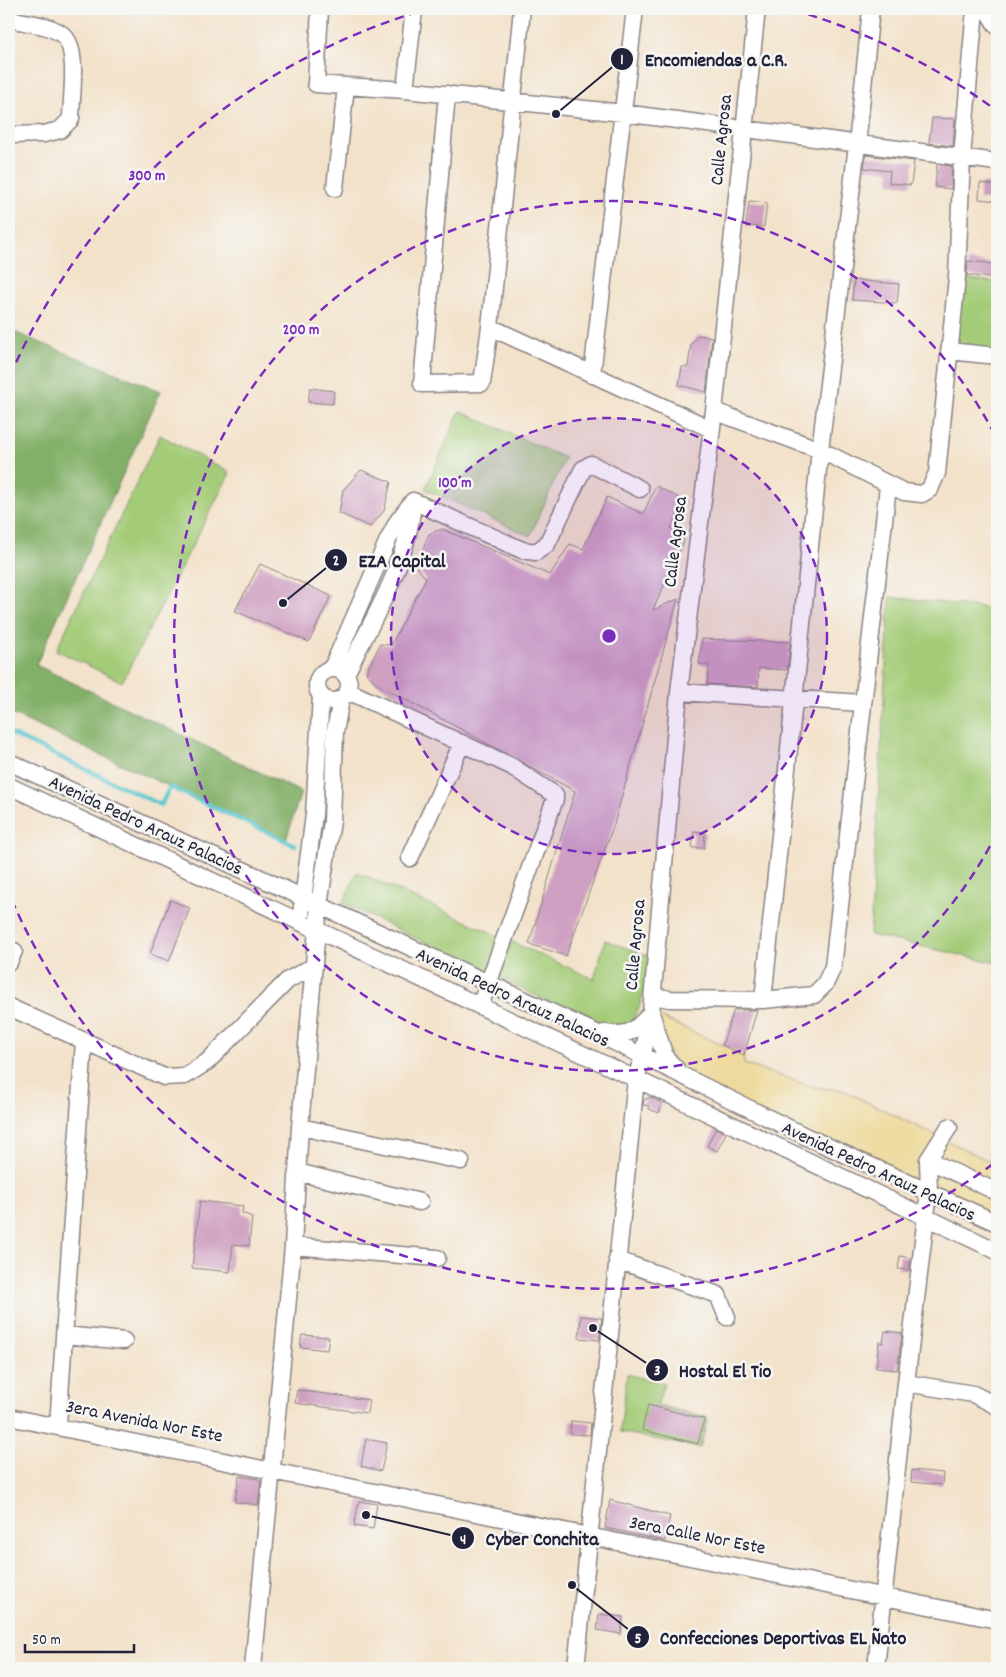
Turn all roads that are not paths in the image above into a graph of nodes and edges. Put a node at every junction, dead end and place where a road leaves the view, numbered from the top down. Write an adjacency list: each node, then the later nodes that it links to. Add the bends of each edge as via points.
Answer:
1 (320, 9): 11 (street, via 316,84)
2 (414, 9): 12 (street)
3 (522, 9): 14 (street)
4 (635, 9): 15 (street)
5 (757, 9): 16 (street, Calle Agrosa)
6 (871, 9): 18 (street)
7 (975, 9): 19 (street)
8 (986, 9): 10 (street)
9 (9, 19): 17 (street, via 48,27 64,36 73,55 71,119 60,130)
10 (997, 26)
11 (346, 86): 12 (street); 21 (street)
12 (405, 90): 13 (street)
13 (447, 94): 14 (street); 22 (street, via 422,384 482,383)
14 (512, 100): 15 (street); 22 (street)
15 (623, 113): 16 (street); 25 (street)
16 (745, 128): 18 (street); 26 (street, Calle Agrosa)
17 (9, 135)
18 (857, 145): 19 (street); 28 (street)
19 (962, 157): 20 (street); 23 (street, via 957,277)
20 (997, 162)
21 (335, 188)
22 (490, 327): 25 (street)
23 (949, 351): 24 (street); 29 (street, via 937,473 930,489 914,495)
24 (997, 356)
25 (592, 375): 27 (street)
26 (714, 411): 27 (street, Calle Agrosa); 28 (street)
27 (711, 429): 39 (street, Calle Agrosa)
28 (820, 450): 29 (street); 42 (street)
29 (888, 486): 43 (street)
30 (640, 489): 31 (street, via 591,464 583,469 547,544 536,552 522,550)
31 (413, 501): 32 (street, via 397,522); 33 (street, via 412,526)
32 (381, 558): 33 (street); 34 (street)
33 (397, 565): 35 (street)
34 (363, 599): 35 (street); 36 (street)
35 (379, 606): 37 (street)
36 (350, 627): 37 (street); 38 (street)
37 (365, 634): 38 (street)
38 (339, 671): 40 (street, via 349,685); 41 (street, via 321,674 317,685)
39 (679, 692): 42 (street); 56 (street, Calle Agrosa)
40 (344, 695): 41 (street, via 327,700); 44 (street); 51 (street, via 335,732 332,820)
41 (321, 696): 50 (street, via 314,815)
42 (795, 699): 43 (street); 57 (street)
43 (863, 703): 57 (street, via 833,967 825,984 814,995)
44 (462, 743): 49 (street); 55 (street, via 511,766 556,797)
45 (16, 766): 46 (street); 47 (street, Avenida Pedro Arauz Palacios)
46 (11, 787): 48 (street, Avenida Pedro Arauz Palacios)
47 (173, 838): 48 (street); 50 (street, Avenida Pedro Arauz Palacios)
48 (165, 858): 52 (street, Avenida Pedro Arauz Palacios)
49 (410, 858)
50 (303, 898): 51 (street, Avenida Pedro Arauz Palacios); 52 (street)
51 (319, 905): 53 (street); 55 (street, Avenida Pedro Arauz Palacios)
52 (300, 922): 53 (street, Avenida Pedro Arauz Palacios)
53 (317, 931): 54 (street); 59 (street, Avenida Pedro Arauz Palacios)
54 (314, 966): 62 (street, via 288,980 207,1062 185,1076 164,1077); 66 (street)
55 (489, 983): 59 (street); 61 (street, Avenida Pedro Arauz Palacios)
56 (652, 996): 57 (street); 60 (street, Calle Agrosa)
57 (763, 1000)
58 (9, 1006): 62 (street)
59 (480, 1006): 65 (street, Avenida Pedro Arauz Palacios)
60 (651, 1013): 61 (street, via 631,1032 621,1035); 63 (street, Calle Agrosa); 64 (street, via 665,1057)
61 (594, 1032): 63 (street, Avenida Pedro Arauz Palacios)
62 (84, 1041): 83 (street)
63 (643, 1055): 64 (street, Avenida Pedro Arauz Palacios); 65 (street, Calle Agrosa)
64 (678, 1072): 68 (street, Avenida Pedro Arauz Palacios)
65 (636, 1079): 69 (street, Avenida Pedro Arauz Palacios); 81 (street, Calle Agrosa)
66 (300, 1127): 71 (street); 72 (street)
67 (949, 1127): 70 (street)
68 (807, 1137): 69 (street); 73 (street, Avenida Pedro Arauz Palacios)
69 (796, 1157): 76 (street, Avenida Pedro Arauz Palacios)
70 (928, 1160): 73 (street); 74 (street)
71 (461, 1161)
72 (297, 1172): 75 (street); 78 (street)
73 (929, 1192): 76 (street); 77 (street, Avenida Pedro Arauz Palacios)
74 (997, 1192)
75 (420, 1202)
76 (925, 1219): 79 (street, Avenida Pedro Arauz Palacios); 85 (street)
77 (997, 1223)
78 (292, 1246): 80 (street); 89 (street)
79 (997, 1251)
80 (436, 1258)
81 (617, 1260): 82 (street, via 718,1295); 90 (street, Calle Agrosa)
82 (727, 1318)
83 (65, 1335): 84 (street); 88 (street)
84 (124, 1341)
85 (906, 1383): 86 (street, via 973,1394); 91 (street)
86 (997, 1406)
87 (9, 1417): 88 (street, 3era Avenida Nor Este)
88 (58, 1426): 89 (street, 3era Avenida Nor Este)
89 (270, 1469): 90 (street, 3era Calle Nor Este); 93 (street)
90 (589, 1535): 91 (street, 3era Calle Nor Este); 94 (street, Calle Agrosa)
91 (883, 1594): 92 (street, 3era Calle Nor Este); 95 (street)
92 (997, 1620)
93 (253, 1668)
94 (576, 1668)
95 (876, 1668)

